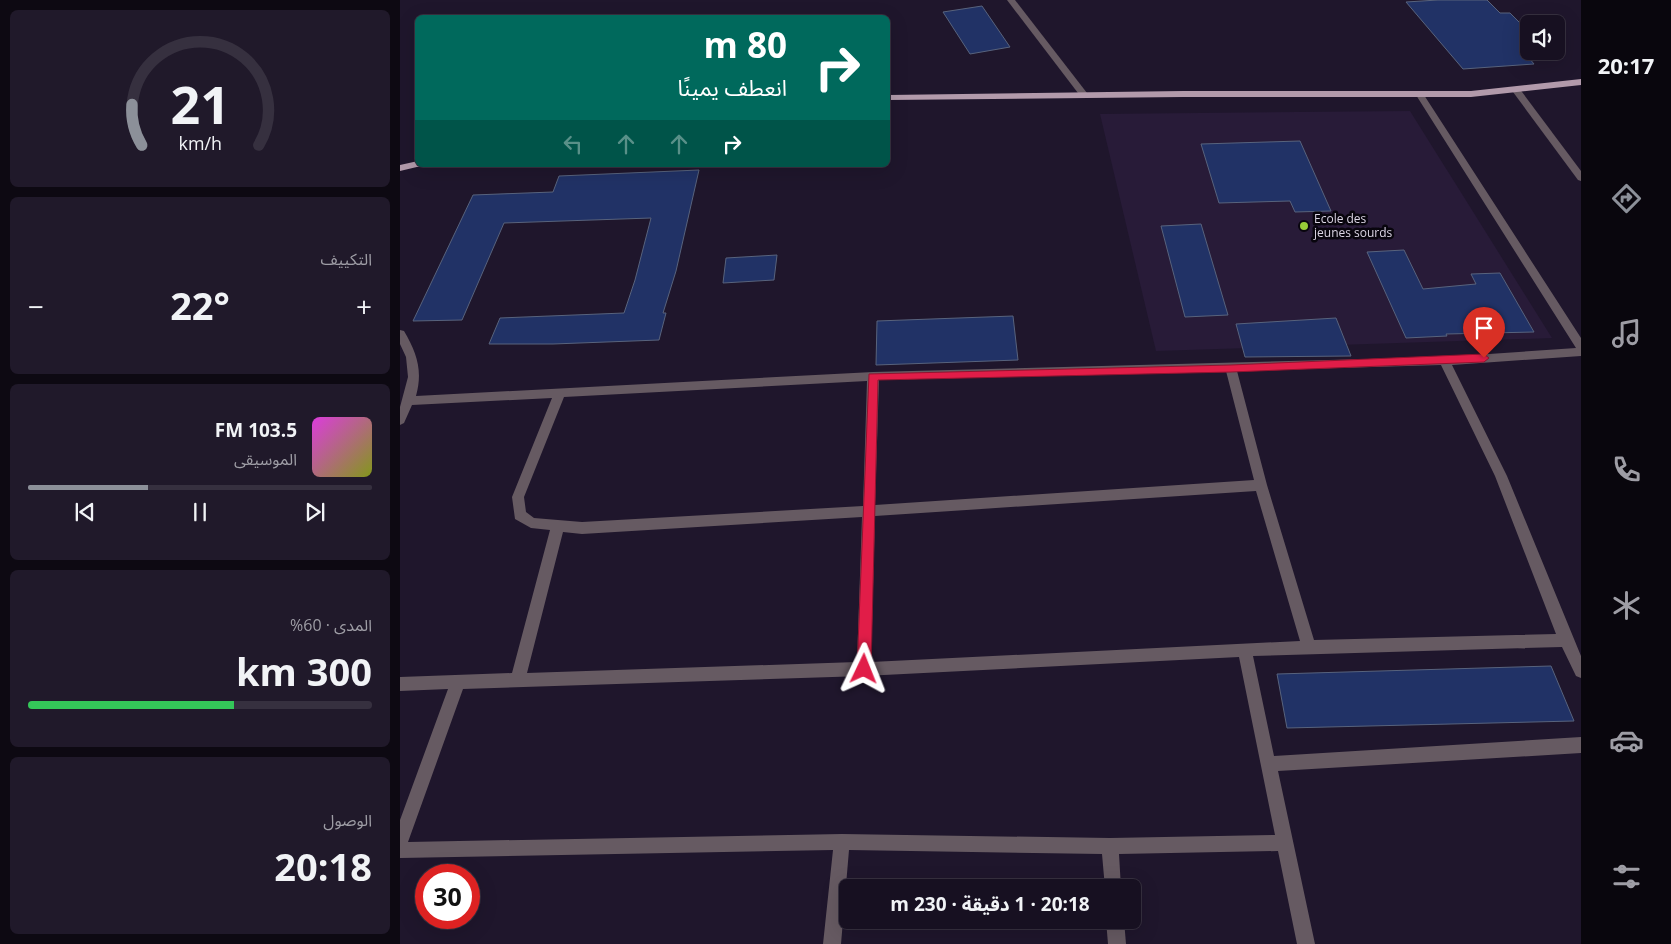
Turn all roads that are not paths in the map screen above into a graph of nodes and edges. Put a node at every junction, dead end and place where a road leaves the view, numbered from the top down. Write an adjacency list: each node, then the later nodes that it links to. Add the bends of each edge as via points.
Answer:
1 (1011, 0): 4 (street)
2 (1581, 82): 3 (main road)
3 (1516, 90): 5 (main road); 9 (street)
4 (1084, 95): 5 (main road); 6 (main road)
5 (1420, 95): 11 (street)
6 (890, 98)
7 (415, 165): 8 (main road)
8 (400, 168)
9 (1581, 178)
10 (400, 334): 17 (street, via 416,367)
11 (1581, 347)
12 (1581, 352): 13 (street)
13 (1445, 361): 14 (street); 22 (street, via 1501,476)
14 (1231, 368): 15 (street); 19 (street)
15 (873, 376): 16 (street); 20 (street)
16 (559, 394): 17 (street); 21 (street, via 518,497 520,514 532,523)
17 (409, 401): 18 (street)
18 (400, 420)
19 (1261, 484): 20 (street, via 1045,501); 23 (street)
20 (870, 510): 21 (street, via 582,528); 25 (street)
21 (558, 526): 27 (street)
22 (1566, 640): 23 (street); 26 (street)
23 (1309, 647): 24 (street)
24 (1245, 652): 25 (street); 31 (street)
25 (864, 669): 27 (street)
26 (1581, 670)
27 (518, 679): 28 (street)
28 (458, 681): 29 (street); 32 (street)
29 (400, 684)
30 (1581, 745): 31 (street)
31 (1269, 764): 34 (street)
32 (400, 842)
33 (842, 842): 35 (street); 36 (street); 39 (street)
34 (1285, 843): 35 (street); 41 (street)
35 (1110, 846): 37 (street)
36 (400, 850)
37 (1112, 879)
38 (1116, 929): 40 (street)
39 (832, 944)
40 (1117, 944)
41 (1306, 944)

